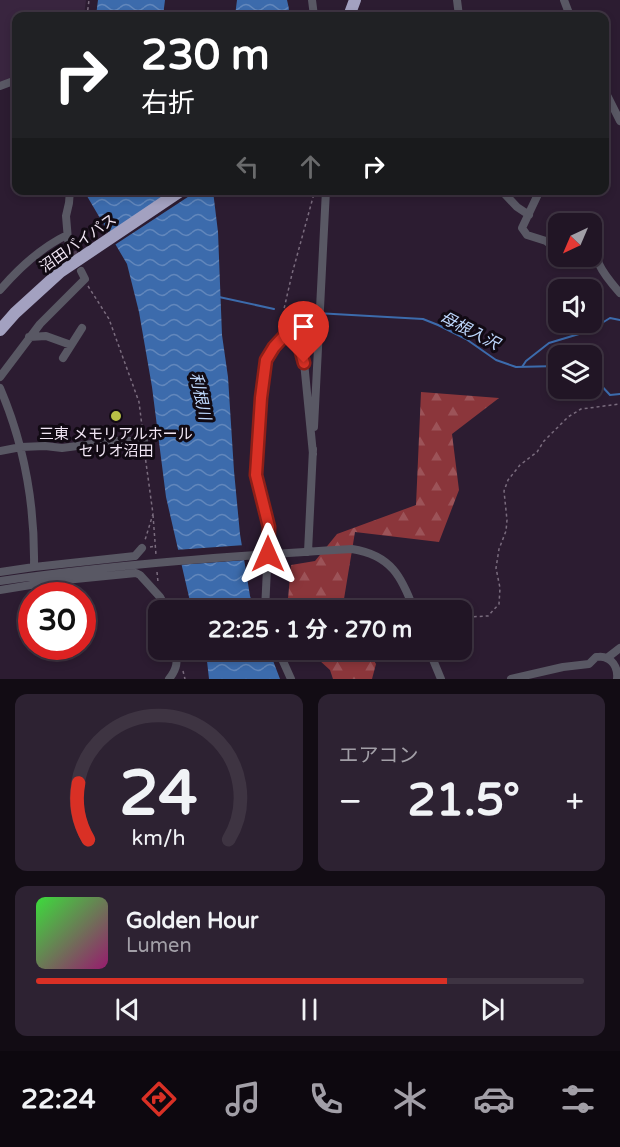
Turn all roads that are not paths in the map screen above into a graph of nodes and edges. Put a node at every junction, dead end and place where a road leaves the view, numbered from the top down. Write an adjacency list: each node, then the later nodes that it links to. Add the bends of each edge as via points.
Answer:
1 (609, 107): 2 (street)
2 (620, 122)
3 (70, 195): 12 (street, via 67,238 58,239 28,260)
4 (176, 195): 11 (highway, 沼田バイパス)
5 (326, 195): 24 (street)
6 (506, 195): 8 (street)
7 (538, 195): 8 (street)
8 (529, 215): 9 (street, via 522,228 527,235)
9 (548, 242)
10 (601, 267): 13 (street)
11 (81, 270): 15 (highway, 沼田バイパス, via 60,272); 16 (street)
12 (0, 290)
13 (620, 293)
14 (82, 328): 17 (street)
15 (0, 330)
16 (29, 337): 17 (street, via 46,336); 19 (street)
17 (71, 345): 18 (street)
18 (63, 358)
19 (0, 377)
20 (0, 388): 22 (street)
21 (144, 441): 22 (street)
22 (21, 447): 23 (street); 27 (street, via 34,535)
23 (0, 451)
24 (313, 454): 26 (street); 32 (street, via 304,363 298,341 287,333 266,360 261,398 256,475 269,527)
25 (142, 548): 27 (street, via 135,558)
26 (308, 552): 29 (street, via 153,562); 33 (street, via 352,549 374,555 395,570)
27 (34, 567): 28 (street)
28 (0, 572)
29 (0, 582)
30 (0, 590): 31 (street, via 136,572)
31 (162, 600)
32 (265, 600)
33 (410, 600)
34 (620, 648): 35 (street)
35 (607, 658): 42 (street, via 596,657 589,664); 43 (street, via 618,671)
36 (177, 660): 39 (street, via 177,670)
37 (282, 660): 40 (street)
38 (433, 660): 41 (street)
39 (169, 679)
40 (291, 679)
41 (441, 679)
42 (511, 679)
43 (617, 679)

